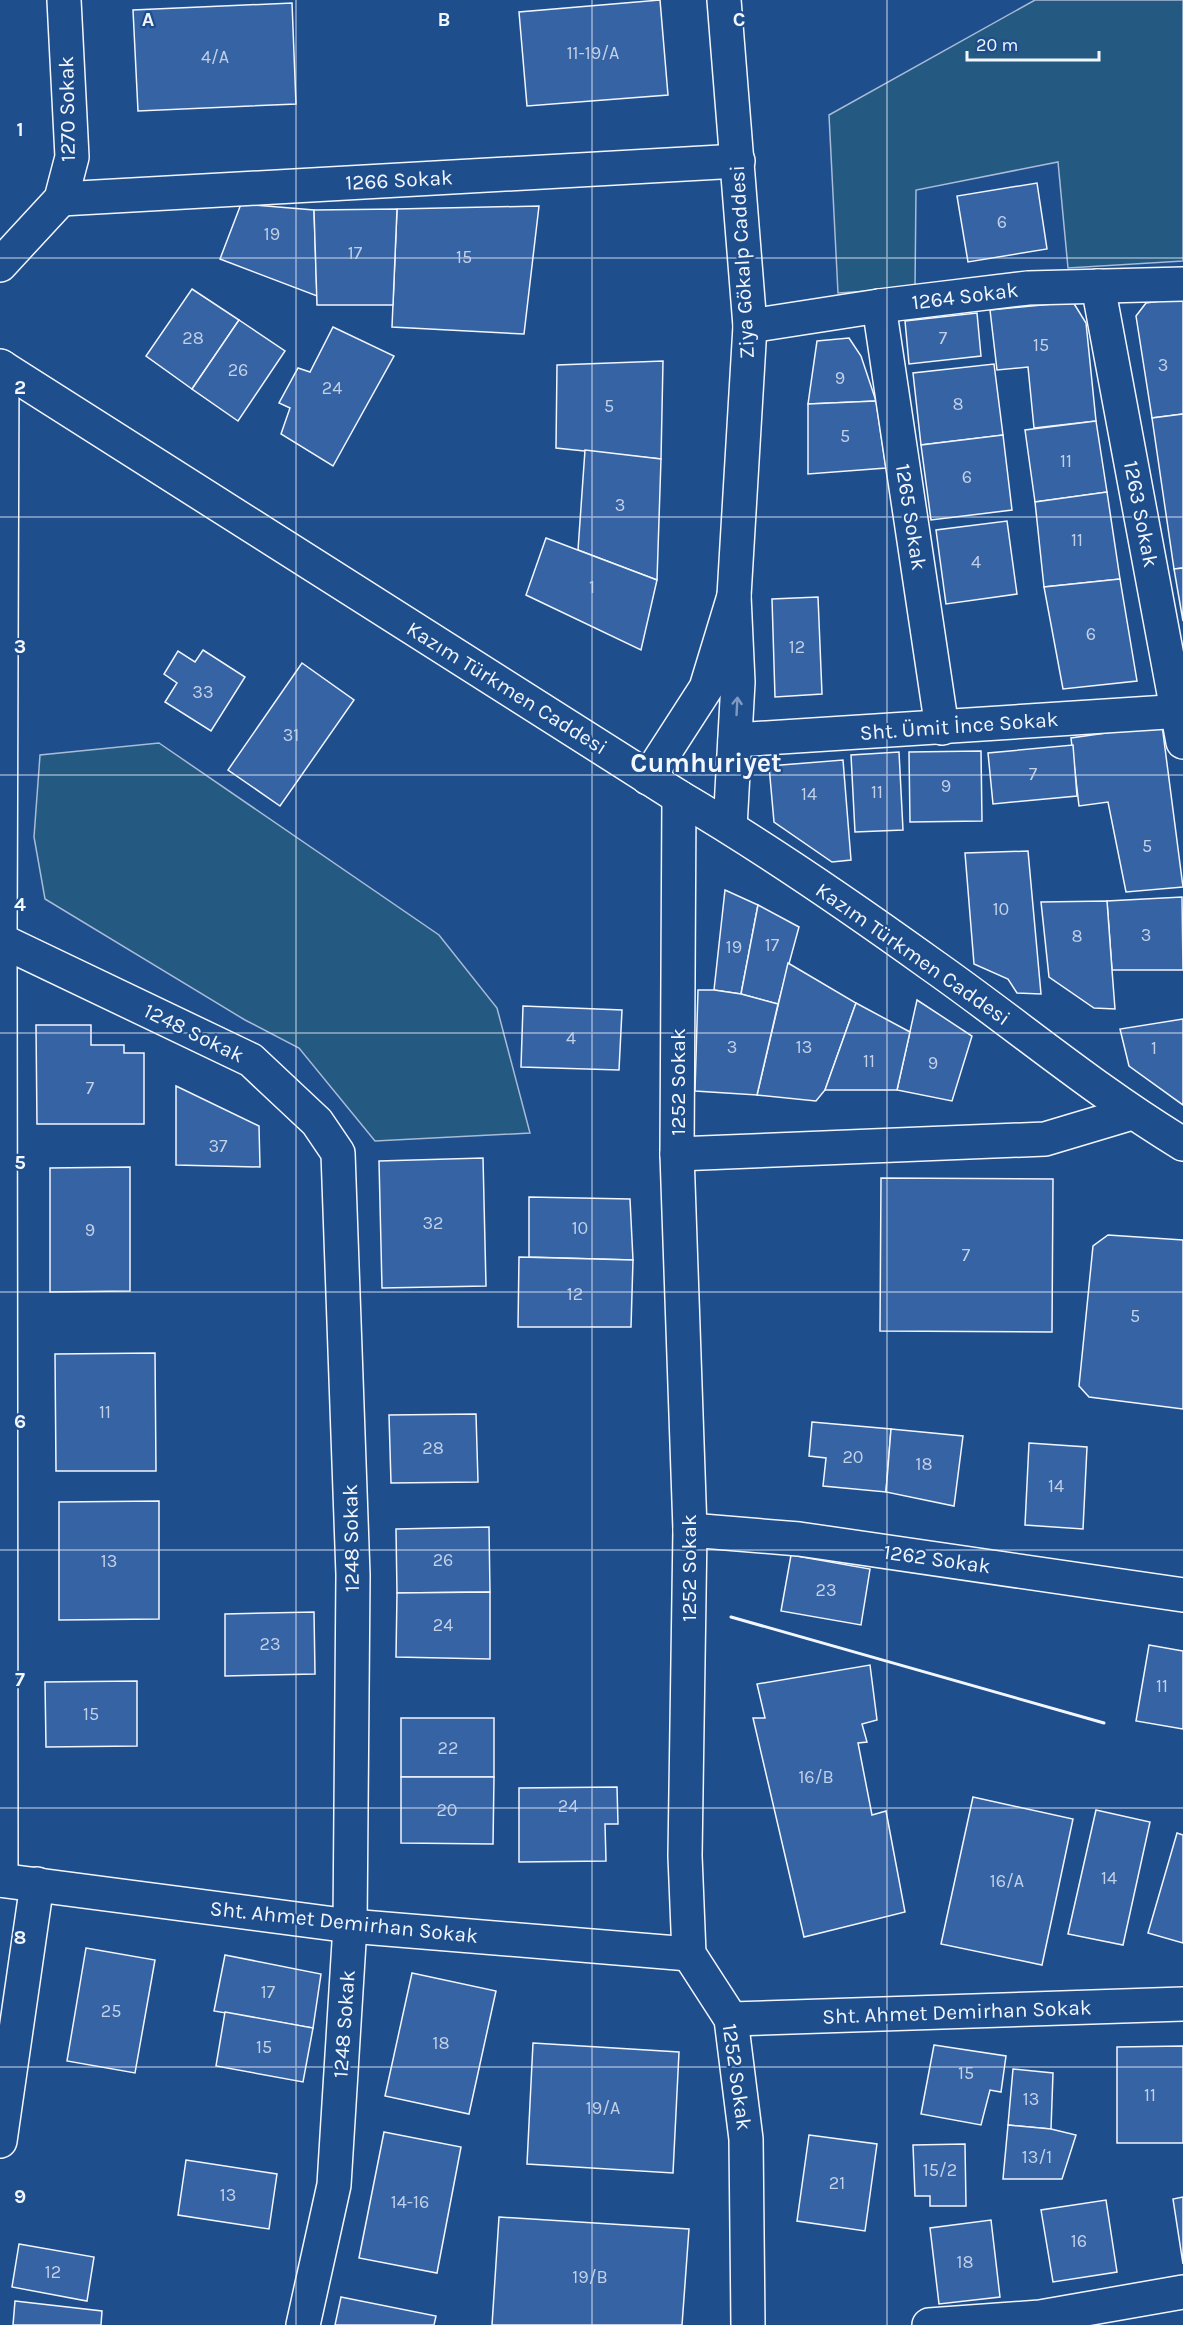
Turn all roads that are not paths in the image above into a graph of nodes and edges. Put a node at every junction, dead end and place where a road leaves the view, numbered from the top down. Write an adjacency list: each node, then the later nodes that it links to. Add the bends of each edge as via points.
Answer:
1 (64, 0): 4 (street, 1270 Sokak, via 72,157)
2 (724, 0): 3 (street, Ziya Gökalp Caddesi)
3 (738, 161): 4 (street, 1266 Sokak); 9 (street, Ziya Gökalp Caddesi)
4 (61, 199): 5 (street, 1270 Sokak)
5 (0, 265)
6 (1183, 284): 7 (street, 1264 Sokak)
7 (1098, 286): 8 (street, 1264 Sokak, via 1028,288); 12 (street, 1263 Sokak)
8 (879, 306): 9 (street, 1264 Sokak); 13 (street, 1265 Sokak)
9 (750, 326): 11 (street, Ziya Gökalp Caddesi)
10 (1, 367): 15 (street, Kazım Türkmen Caddesi); 18 (street)
11 (734, 596): 14 (street, one-way to 11, via 738,682); 15 (street, via 706,688)
12 (1181, 722): 13 (street, Sht. Ümit İnce Sokak)
13 (942, 728): 14 (street, Sht. Ümit İnce Sokak)
14 (735, 740): 17 (street)
15 (648, 778): 16 (street, Kazım Türkmen Caddesi)
16 (679, 797): 17 (street, Kazım Türkmen Caddesi); 21 (street, 1252 Sokak)
17 (730, 827): 19 (street, Kazım Türkmen Caddesi, via 932,965)
18 (0, 941): 24 (street); 26 (street, 1248 Sokak, via 251,1060 317,1122 338,1153 353,1575)
19 (1132, 1113): 20 (street, Kazım Türkmen Caddesi); 21 (street, via 1045,1139)
20 (1183, 1144)
21 (677, 1154): 22 (street, 1252 Sokak)
22 (690, 1530): 23 (street, 1262 Sokak, via 799,1539); 27 (street, 1252 Sokak, via 685,1856)
23 (1183, 1595)
24 (1, 1880): 25 (street, Sht. Ahmet Demirhan Sokak)
25 (37, 1884): 26 (street, Sht. Ahmet Demirhan Sokak); 30 (street)
26 (350, 1926): 27 (street, Sht. Ahmet Demirhan Sokak); 32 (street, 1248 Sokak, via 334,2185)
27 (689, 1954): 29 (street, 1252 Sokak)
28 (1183, 2004): 29 (street, Sht. Ahmet Demirhan Sokak)
29 (731, 2019): 33 (street, 1252 Sokak, via 746,2139)
30 (0, 2141)
31 (1183, 2292): 34 (street, via 1040,2317)
32 (303, 2325)
33 (748, 2325)
34 (929, 2325)

